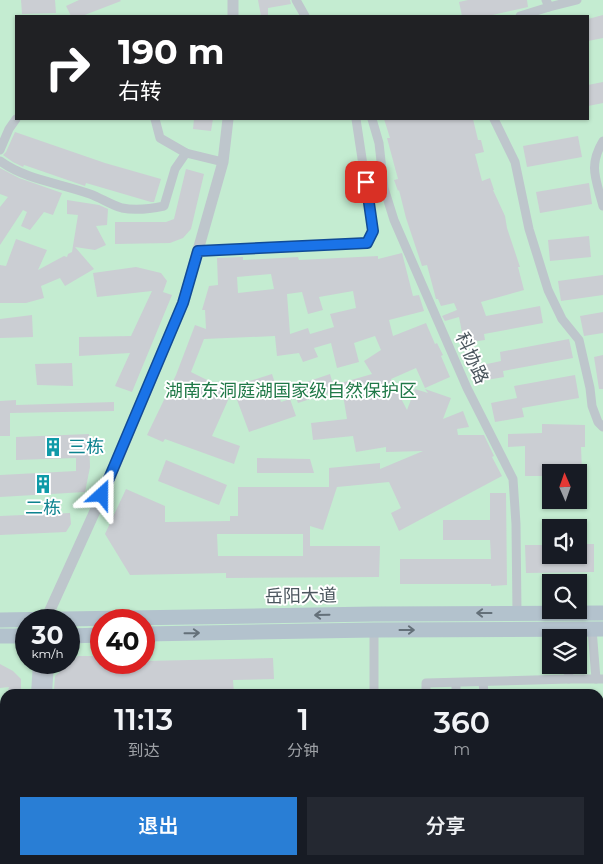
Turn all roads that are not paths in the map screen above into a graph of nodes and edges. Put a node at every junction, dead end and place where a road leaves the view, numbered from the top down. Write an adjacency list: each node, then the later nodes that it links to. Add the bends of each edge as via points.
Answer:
1 (233, 0): 5 (street)
2 (296, 0): 6 (street)
3 (577, 0): 4 (street)
4 (547, 3): 7 (street)
5 (233, 15)
6 (304, 15)
7 (522, 15)
8 (15, 120): 15 (street)
9 (155, 120): 16 (street, via 160,138)
10 (228, 120): 18 (street)
11 (356, 120): 20 (street, via 373,231 367,243)
12 (372, 120): 23 (street, 科协路, via 379,143 384,188 394,220 467,388 513,479)
13 (494, 120): 21 (street, via 515,162 529,229 548,290 562,319 579,340 592,406)
14 (603, 141): 19 (street, via 596,153 593,171)
15 (0, 150)
16 (186, 153): 17 (street, via 175,169 164,206 146,210 123,208 10,168); 18 (street)
17 (0, 161)
18 (223, 162): 20 (street)
19 (603, 206)
20 (198, 251): 22 (street, via 180,312)
21 (603, 427)
22 (51, 609)
23 (517, 613): 24 (main road, 岳阳大道); 25 (main road, 岳阳大道, one-way to 25)
24 (603, 613)
25 (80, 619)
26 (0, 620): 27 (main road, 岳阳大道)
27 (15, 620)
28 (597, 629): 38 (street)
29 (374, 630): 30 (main road, 岳阳大道, one-way to 30); 31 (main road, 岳阳大道, one-way to 29); 43 (street)
30 (542, 633)
31 (155, 634)
32 (0, 636): 33 (main road)
33 (15, 636)
34 (38, 674): 41 (main road)
35 (47, 674): 42 (main road)
36 (569, 674): 37 (street)
37 (569, 679): 38 (street); 39 (street)
38 (600, 679)
39 (483, 682): 40 (street); 46 (street)
40 (456, 683): 44 (street, via 426,683); 45 (street)
41 (37, 689)
42 (46, 689)
43 (374, 689)
44 (426, 689)
45 (456, 689)
46 (484, 689)

